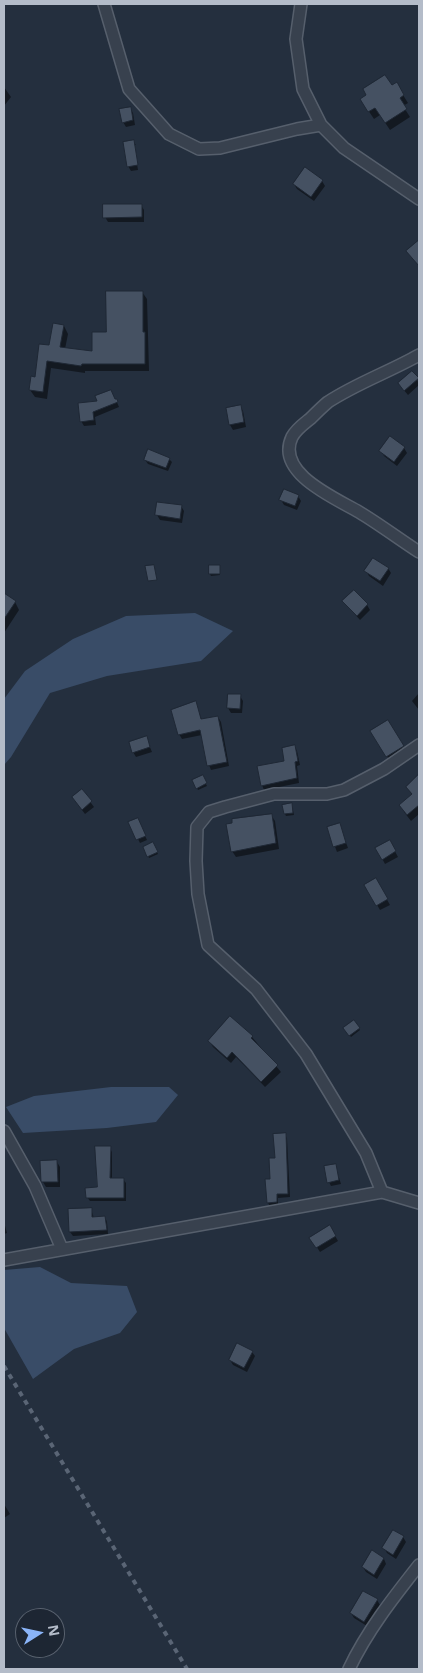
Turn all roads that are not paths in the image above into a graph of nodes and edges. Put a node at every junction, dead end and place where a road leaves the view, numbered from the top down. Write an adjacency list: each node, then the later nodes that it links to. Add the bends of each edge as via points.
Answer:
1 (104, 4): 3 (street, via 129,89 169,134 199,149 220,148)
2 (301, 4): 3 (street, via 296,39 303,89)
3 (321, 125): 4 (street, via 344,148)
4 (419, 199)
5 (419, 355): 6 (street, via 361,382 326,403 298,429 290,448 291,460 298,473)
6 (419, 552)
7 (419, 745): 9 (street, via 384,769 344,790 327,794 274,794 209,812 197,827 198,894 208,945 256,989 306,1054 366,1153)
8 (4, 1131): 11 (street, via 35,1186)
9 (382, 1192): 10 (street); 11 (street)
10 (419, 1204)
11 (62, 1248): 12 (street)
12 (4, 1260)
13 (419, 1565): 14 (street, via 383,1612)
14 (349, 1669)

